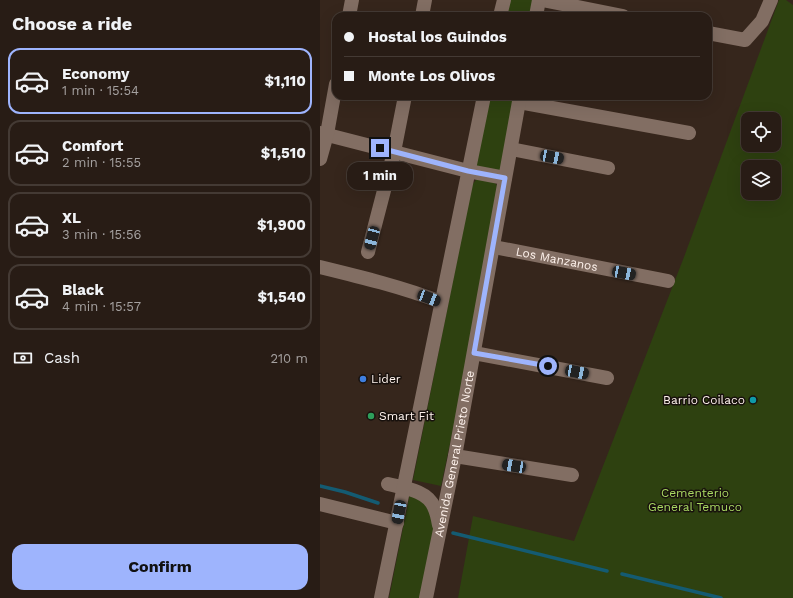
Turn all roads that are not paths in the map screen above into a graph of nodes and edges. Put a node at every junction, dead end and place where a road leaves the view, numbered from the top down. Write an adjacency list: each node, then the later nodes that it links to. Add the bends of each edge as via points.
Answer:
1 (352, 0): 7 (street)
2 (425, 0): 8 (street)
3 (504, 0): 9 (street)
4 (539, 0): 10 (street)
5 (542, 0): 11 (street)
6 (771, 0): 12 (street, via 762,21 745,40)
7 (350, 12)
8 (423, 12)
9 (501, 12)
10 (537, 12)
11 (603, 12)
12 (712, 34)
13 (332, 99): 19 (street)
14 (404, 100): 21 (street)
15 (483, 100): 24 (street)
16 (520, 100): 20 (street, Avenida General Prieto Norte)
17 (525, 100): 18 (street)
18 (690, 132)
19 (323, 133): 21 (street); 22 (street)
20 (511, 149): 23 (street); 25 (street, Avenida General Prieto Norte)
21 (394, 152): 24 (street); 27 (street)
22 (320, 159)
23 (608, 168)
24 (468, 171): 25 (street); 30 (street)
25 (505, 178): 26 (street, Avenida General Prieto Norte)
26 (494, 247): 29 (street, Los Manzanos); 31 (street, Avenida General Prieto Norte)
27 (368, 252)
28 (320, 267): 30 (street, via 395,286)
29 (668, 281)
30 (441, 302): 36 (street)
31 (474, 353): 32 (street); 33 (street, Avenida General Prieto Norte)
32 (607, 378)
33 (455, 456): 34 (street); 39 (street, Avenida General Prieto Norte)
34 (572, 476)
35 (388, 484): 36 (street)
36 (404, 488): 38 (street); 39 (street, via 428,497)
37 (320, 504): 38 (street)
38 (397, 523): 40 (street)
39 (441, 530): 41 (street, Avenida General Prieto Norte)
40 (381, 598)
41 (426, 598)

